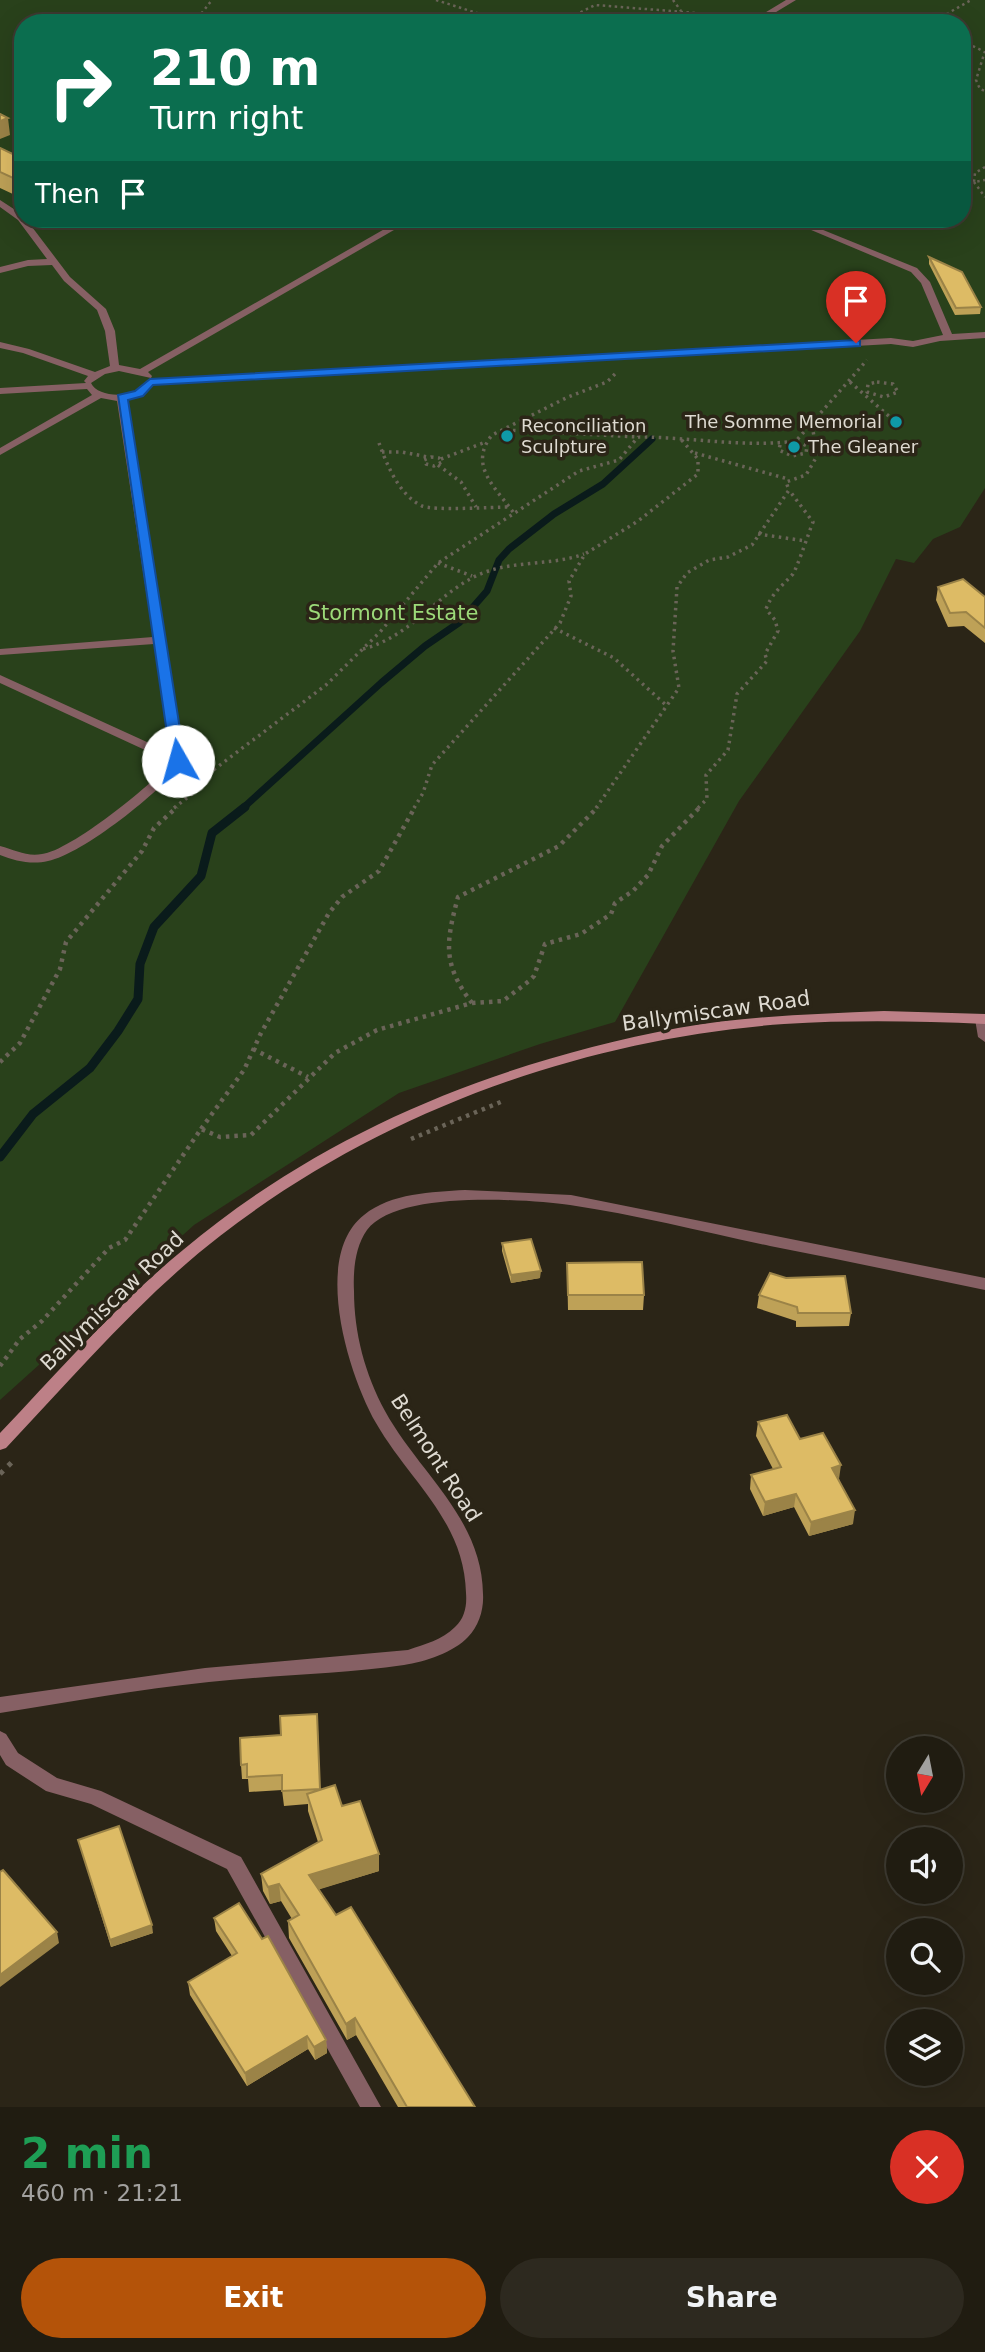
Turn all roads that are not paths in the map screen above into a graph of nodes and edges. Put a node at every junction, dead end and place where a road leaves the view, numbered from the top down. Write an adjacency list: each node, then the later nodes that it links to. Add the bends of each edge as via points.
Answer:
1 (792, 0): 2 (street)
2 (768, 14)
3 (30, 228): 6 (street)
4 (392, 228): 12 (street)
5 (811, 228): 9 (street, via 914,270 925,282)
6 (53, 262): 7 (street); 11 (street, via 107,319)
7 (0, 270)
8 (985, 335): 9 (street)
9 (949, 338): 14 (street, via 913,344 891,341)
10 (0, 345): 13 (street)
11 (115, 369): 12 (street); 13 (street)
12 (141, 372): 14 (street)
13 (95, 375): 15 (street)
14 (150, 382): 18 (street, via 139,393)
15 (89, 386): 16 (street); 17 (street)
16 (0, 391)
17 (99, 395): 18 (street); 19 (street)
18 (122, 398): 20 (street)
19 (0, 452)
20 (160, 640): 21 (street); 23 (street)
21 (0, 652)
22 (0, 679): 23 (street)
23 (178, 761): 24 (street, via 149,791 62,852 40,859)
24 (0, 849)
25 (984, 1019): 26 (street); 28 (main road, Ballymiscaw Road, via 842,1016 665,1035 511,1074 445,1100 288,1180 216,1231 148,1290)
26 (985, 1037)
27 (985, 1284): 29 (street, Belmont Road, via 571,1200 480,1195 390,1208 370,1217 351,1248 345,1281 352,1351 360,1378 384,1422 452,1514 469,1549 476,1581 474,1612 462,1632 440,1647 408,1657 205,1675)
28 (0, 1444)
29 (1, 1709)
30 (0, 1738): 31 (street, via 12,1759 52,1786 95,1797 234,1863)
31 (371, 2107)

